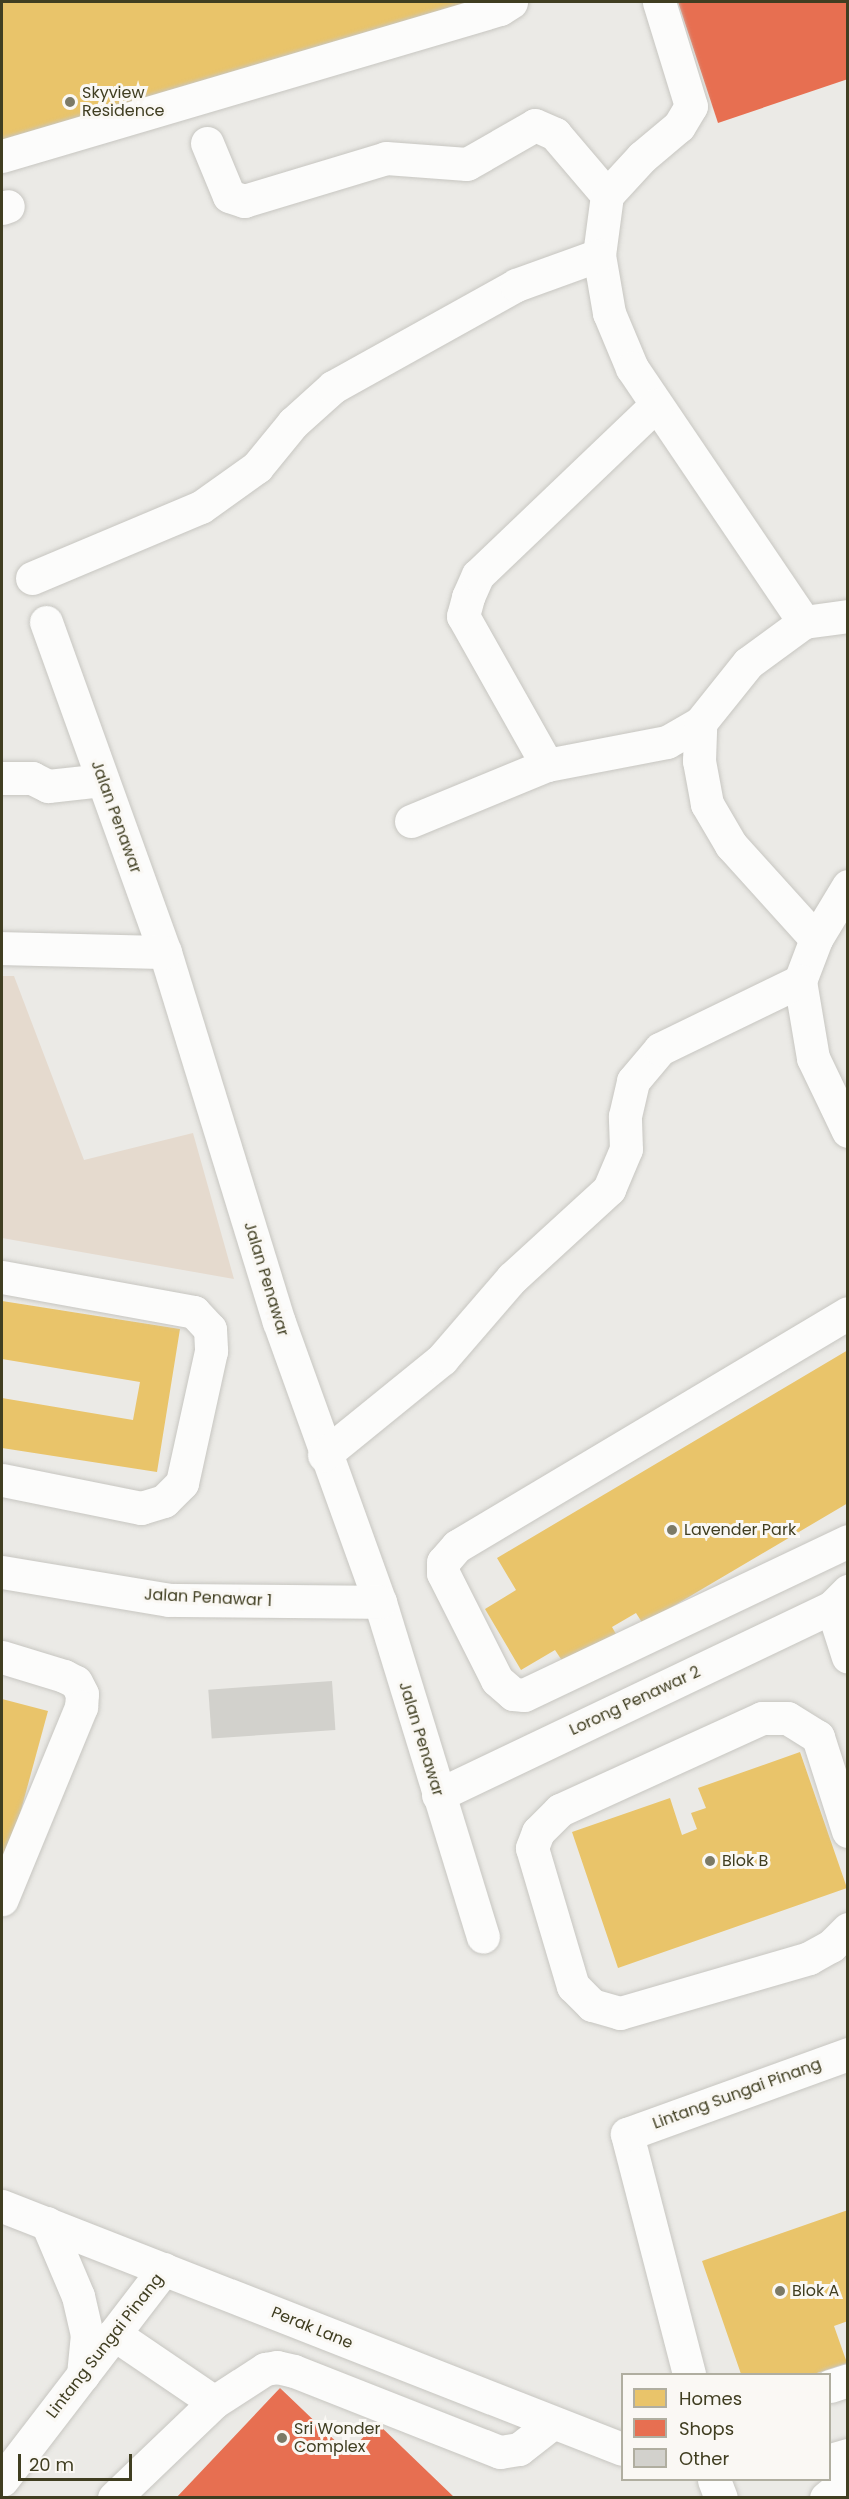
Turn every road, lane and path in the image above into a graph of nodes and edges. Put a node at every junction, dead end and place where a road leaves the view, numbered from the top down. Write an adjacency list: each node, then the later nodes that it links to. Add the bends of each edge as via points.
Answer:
1 (511, 2): 4 (street, via 500,9)
2 (658, 2): 5 (street, via 691,106 679,126 642,157)
3 (207, 143): 5 (street, via 229,196 244,201 386,158 467,164 525,130 546,127)
4 (2, 156)
5 (607, 195): 6 (street)
6 (598, 255): 7 (street, via 609,313 632,368); 8 (street, via 516,285 333,387 293,423 256,468 201,507)
7 (656, 405): 11 (street); 13 (street, via 478,575 462,616)
8 (32, 578)
9 (848, 616): 11 (street)
10 (46, 622): 14 (street, Jalan Penawar)
11 (804, 622): 12 (street, via 748,663)
12 (700, 723): 13 (street, via 667,742); 18 (street, via 699,761 707,804 731,845)
13 (547, 765): 16 (street)
14 (99, 771): 15 (street, via 47,768); 20 (street, Jalan Penawar)
15 (17, 778)
16 (411, 821)
17 (848, 886): 18 (street)
18 (816, 939): 21 (street)
19 (2, 948): 20 (street)
20 (165, 952): 25 (street, Jalan Penawar)
21 (800, 981): 22 (street, via 813,1058); 25 (street, via 660,1049 633,1081 625,1116 626,1149 609,1189 512,1278 442,1359)
22 (848, 1131)
23 (2, 1277): 26 (street, via 194,1312 210,1329 211,1351 182,1483 164,1500 141,1508)
24 (848, 1313): 27 (street, via 457,1546 443,1562 443,1573 497,1680 513,1694 524,1695)
25 (324, 1455): 30 (street, Jalan Penawar)
26 (2, 1480)
27 (848, 1541)
28 (2, 1572): 30 (street, Jalan Penawar 1, via 169,1600)
29 (840, 1599): 32 (street); 33 (street, Lorong Penawar 2)
30 (380, 1602): 33 (street, Jalan Penawar)
31 (2, 1657): 35 (street, via 64,1676 75,1682 82,1694 81,1707)
32 (848, 1658)
33 (438, 1795): 37 (street, Jalan Penawar)
34 (846, 1820): 36 (street, via 818,1737 788,1718 762,1718 560,1810 538,1832 532,1848 573,1986 592,2005 620,2013 808,1958 831,1946)
35 (2, 1899)
36 (848, 1929)
37 (483, 1937)
38 (848, 2054): 43 (street, Lintang Sungai Pinang, via 627,2134)
39 (2, 2206): 40 (street, Perak Lane)
40 (47, 2223): 41 (street, Perak Lane); 44 (street, via 78,2296 87,2334)
41 (165, 2269): 42 (street, Lintang Sungai Pinang); 48 (street, Perak Lane)
42 (114, 2334): 44 (street, Lintang Sungai Pinang); 47 (street)
43 (689, 2373)
44 (83, 2375): 52 (street, Lintang Sungai Pinang)
45 (848, 2380): 46 (street)
46 (831, 2386)
47 (214, 2402): 48 (street, via 264,2369 277,2367 500,2451 519,2449); 55 (street)
48 (551, 2424): 49 (street, Perak Lane)
49 (621, 2449)
50 (848, 2455): 51 (street)
51 (831, 2460)
52 (2, 2480)
53 (848, 2480): 57 (street)
54 (714, 2481): 56 (street)
55 (114, 2498)
56 (721, 2498)
57 (826, 2498)

